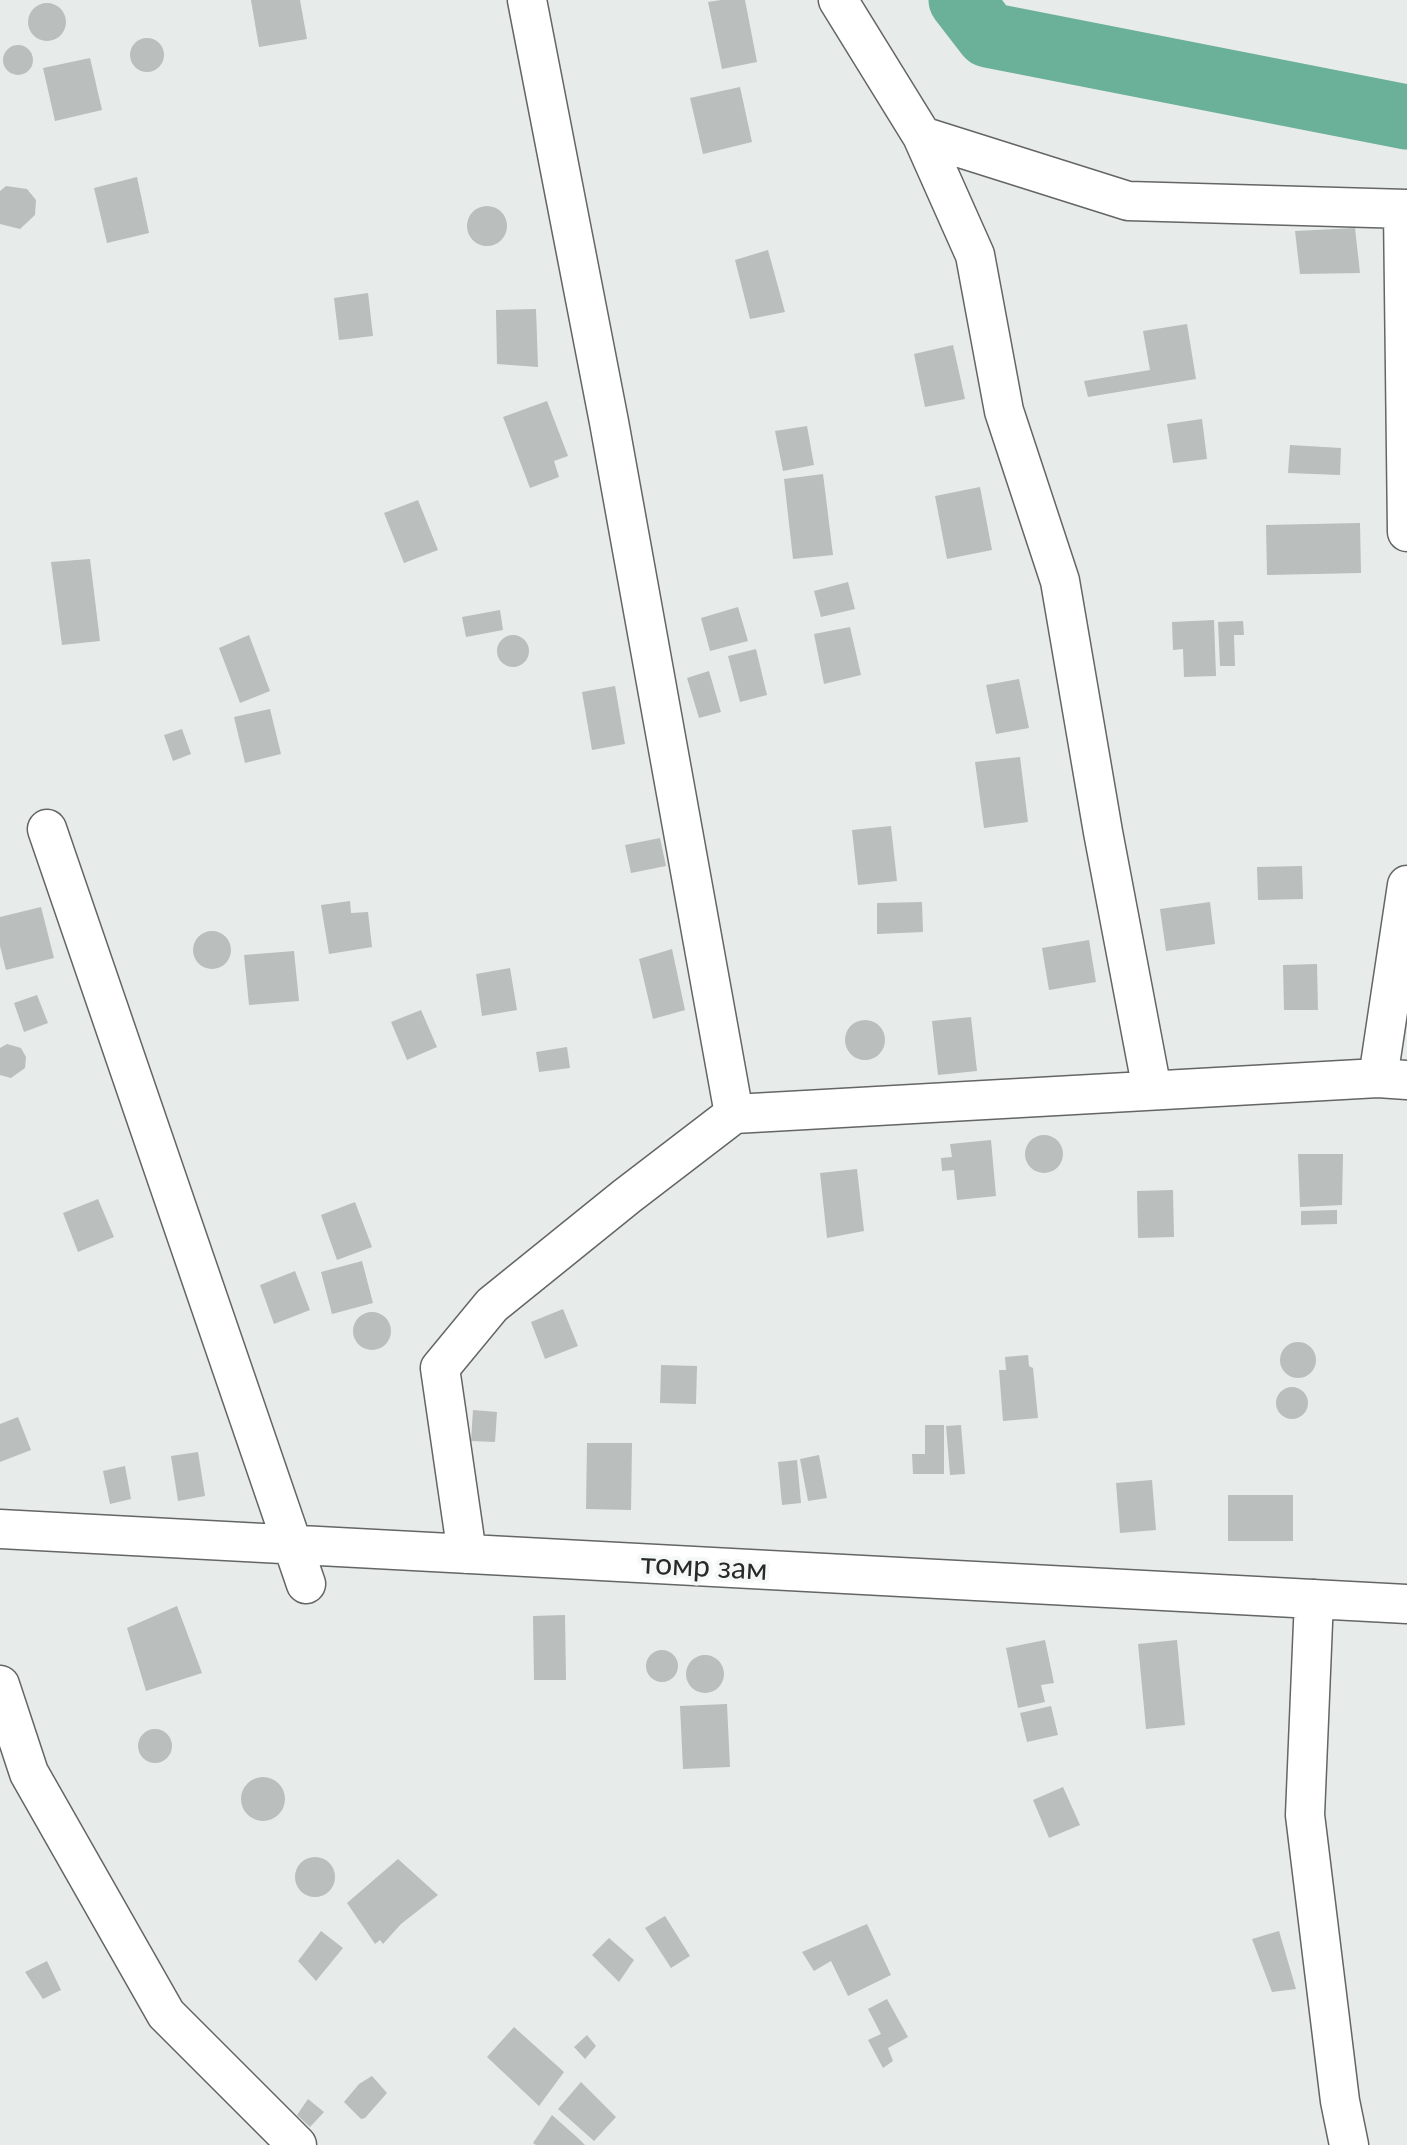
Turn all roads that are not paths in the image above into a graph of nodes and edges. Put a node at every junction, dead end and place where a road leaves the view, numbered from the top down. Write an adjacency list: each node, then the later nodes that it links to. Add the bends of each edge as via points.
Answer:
1 (527, 0): 10 (street)
2 (838, 0): 3 (street)
3 (922, 136): 4 (street, via 1128,201); 9 (street, via 975,255 1004,410 1060,581)
4 (1405, 209): 5 (street)
5 (1407, 532)
6 (47, 830): 12 (street)
7 (1407, 885): 8 (street)
8 (1392, 1079): 9 (street)
9 (1152, 1090): 10 (street)
10 (734, 1114): 13 (street, via 492,1305 440,1368)
11 (0, 1530): 12 (street, томр зам)
12 (292, 1545): 13 (street, томр зам); 14 (street)
13 (467, 1554): 15 (street, томр зам)
14 (306, 1584)
15 (1314, 1599): 16 (street, томр зам); 19 (street, via 1305,1815)
16 (1407, 1604)
17 (0, 1686): 18 (street, via 29,1773 166,2014)
18 (297, 2145)
19 (1350, 2145)

